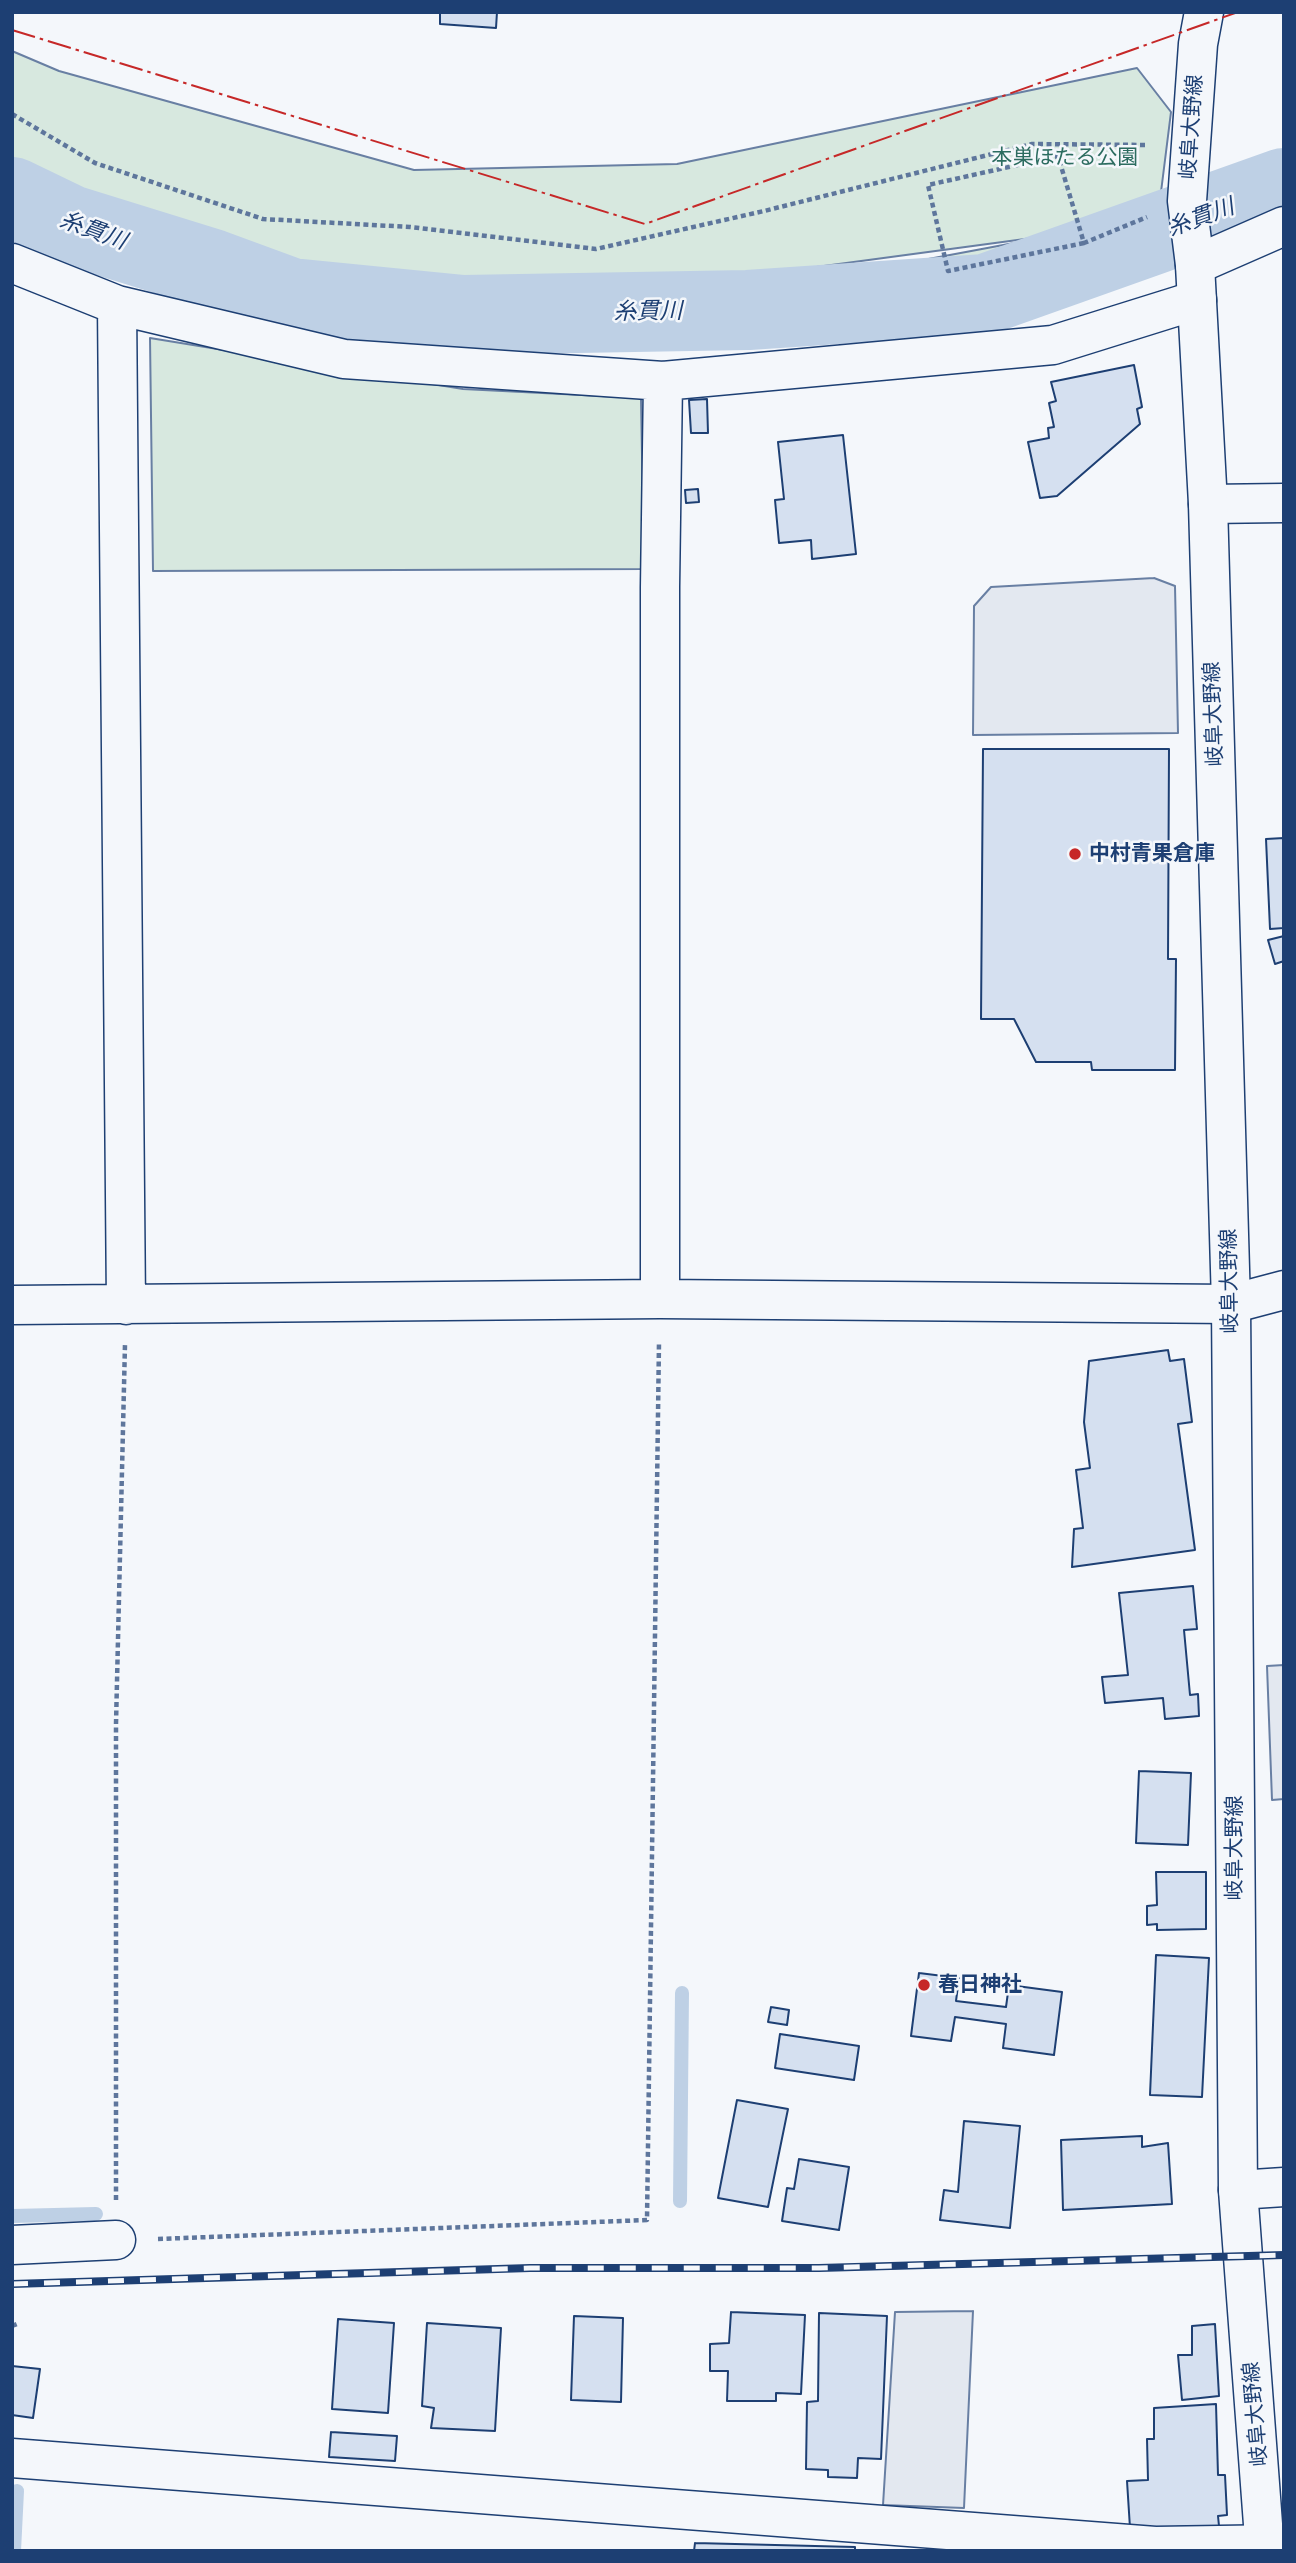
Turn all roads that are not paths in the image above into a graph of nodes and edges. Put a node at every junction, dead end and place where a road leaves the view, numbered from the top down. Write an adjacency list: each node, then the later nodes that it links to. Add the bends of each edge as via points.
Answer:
1 (1204, 12): 4 (street, 岐阜大野線, via 1187,201)
2 (1284, 226): 4 (street)
3 (12, 263): 5 (street)
4 (1196, 282): 6 (street, via 1053,345); 8 (street, 岐阜大野線)
5 (117, 305): 6 (street, via 344,359); 13 (street)
6 (663, 381): 10 (street)
7 (1284, 503): 8 (street)
8 (1208, 504): 11 (street, 岐阜大野線)
9 (1284, 1290): 11 (street)
10 (660, 1299): 11 (street); 13 (street)
11 (1231, 1304): 15 (street, 岐阜大野線)
12 (12, 1305): 13 (street)
13 (126, 1305)
14 (1284, 2187): 15 (street)
15 (1238, 2190): 19 (street, 岐阜大野線)
16 (116, 2240): 17 (street)
17 (12, 2245)
18 (12, 2458): 19 (street, via 1155,2546)
19 (1272, 2547)

